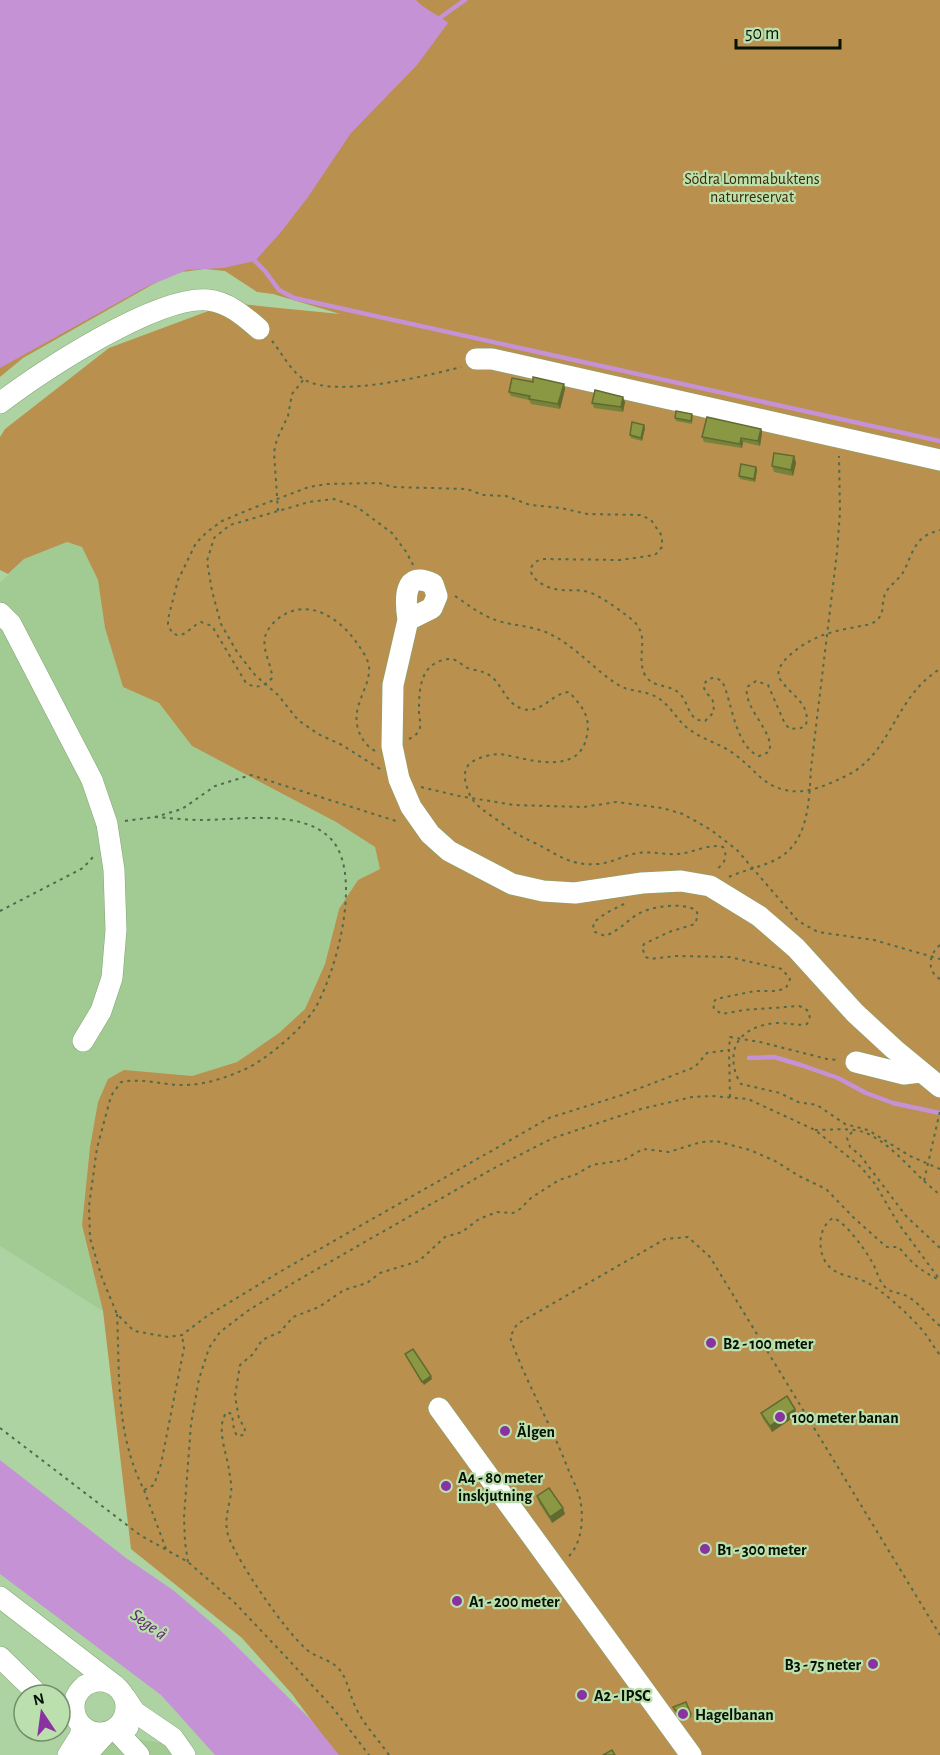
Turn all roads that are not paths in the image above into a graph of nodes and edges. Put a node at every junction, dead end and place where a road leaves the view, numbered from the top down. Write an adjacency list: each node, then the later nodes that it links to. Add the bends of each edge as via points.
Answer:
1 (259, 329): 3 (street, via 237,310 210,300 187,300 91,343)
2 (476, 359): 4 (street, via 492,359)
3 (0, 403)
4 (940, 460)
5 (0, 613): 7 (street, via 11,624 92,780 108,832 116,930 112,978 101,1011)
6 (408, 620): 6 (street, via 432,608 437,596 433,584 424,579 417,580 406,593); 9 (street, via 393,685 392,746 399,779 411,807 449,852 512,884 543,891 575,892 712,878 796,948 855,1013)
7 (83, 1041)
8 (856, 1062): 9 (street, via 904,1074)
9 (920, 1072): 10 (street)
10 (940, 1087)
11 (439, 1408): 24 (street)
12 (0, 1597): 13 (street)
13 (61, 1643): 16 (street); 17 (street, via 75,1676)
14 (0, 1658): 15 (street)
15 (26, 1683)
16 (119, 1691): 17 (street, via 96,1681 88,1684); 18 (street, via 135,1712); 19 (street, via 125,1715)
17 (73, 1710): 19 (street, via 99,1733); 20 (street, via 80,1736)
18 (159, 1728): 19 (street); 23 (street, via 173,1738)
19 (111, 1730): 21 (street); 22 (street)
20 (68, 1755)
21 (86, 1755)
22 (139, 1755)
23 (185, 1755)
24 (691, 1755)

